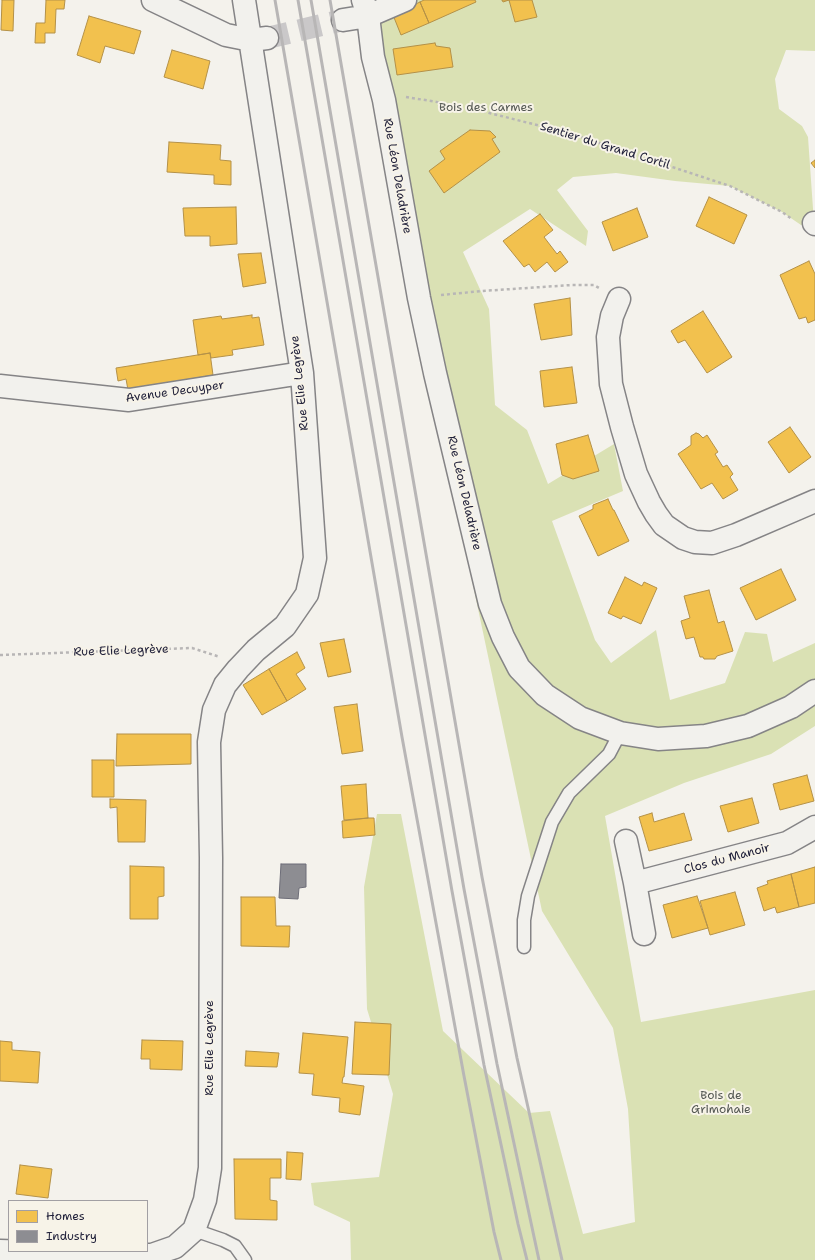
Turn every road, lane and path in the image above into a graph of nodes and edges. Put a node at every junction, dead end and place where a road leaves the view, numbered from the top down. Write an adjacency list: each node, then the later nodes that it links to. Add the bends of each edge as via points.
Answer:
1 (153, 0): 6 (street, via 226,35)
2 (244, 0): 6 (street, Rue Elie Legrève)
3 (405, 0): 4 (street)
4 (365, 8): 5 (street); 7 (street, Rue Léon Deladrière, via 373,57)
5 (343, 20)
6 (259, 39): 11 (street, Rue Elie Legrève, via 254,71)
7 (384, 100): 8 (path, Sentier du Grand Cortil, via 399,96 432,101 572,134 730,186 782,212 801,225); 9 (street, Rue Léon Deladrière)
8 (815, 224)
9 (419, 298): 10 (path, via 482,291 594,285); 17 (street, Rue Léon Deladrière, via 490,604 503,637 519,668 545,695 580,718)
10 (618, 299): 13 (street, via 608,337 611,384 636,474 649,502 664,525 682,538 712,543 736,536)
11 (302, 373): 12 (street, Avenue Decuyper, via 129,400); 15 (street, Rue Elie Legrève, via 315,558 308,594 285,626)
12 (0, 386)
13 (815, 501)
14 (0, 655): 15 (path, Rue Elie Legrève, via 192,648 217,655)
15 (238, 669): 23 (street, Rue Elie Legrève, via 225,685 214,710 209,742 210,1168 205,1200)
16 (815, 691): 17 (street, Rue Léon Deladrière, via 791,707 748,726 706,736 658,739)
17 (620, 733): 22 (lane, via 609,754 569,793 552,822 528,896 524,920)
18 (815, 827): 20 (street, Clos du Manoir, via 787,843)
19 (626, 841): 20 (street)
20 (635, 883): 21 (street)
21 (644, 934)
22 (524, 947)
23 (194, 1230): 24 (street, Rue Elie Legrève, via 175,1247 152,1255); 25 (lane, via 235,1246)
24 (30, 1252)
25 (245, 1260)

